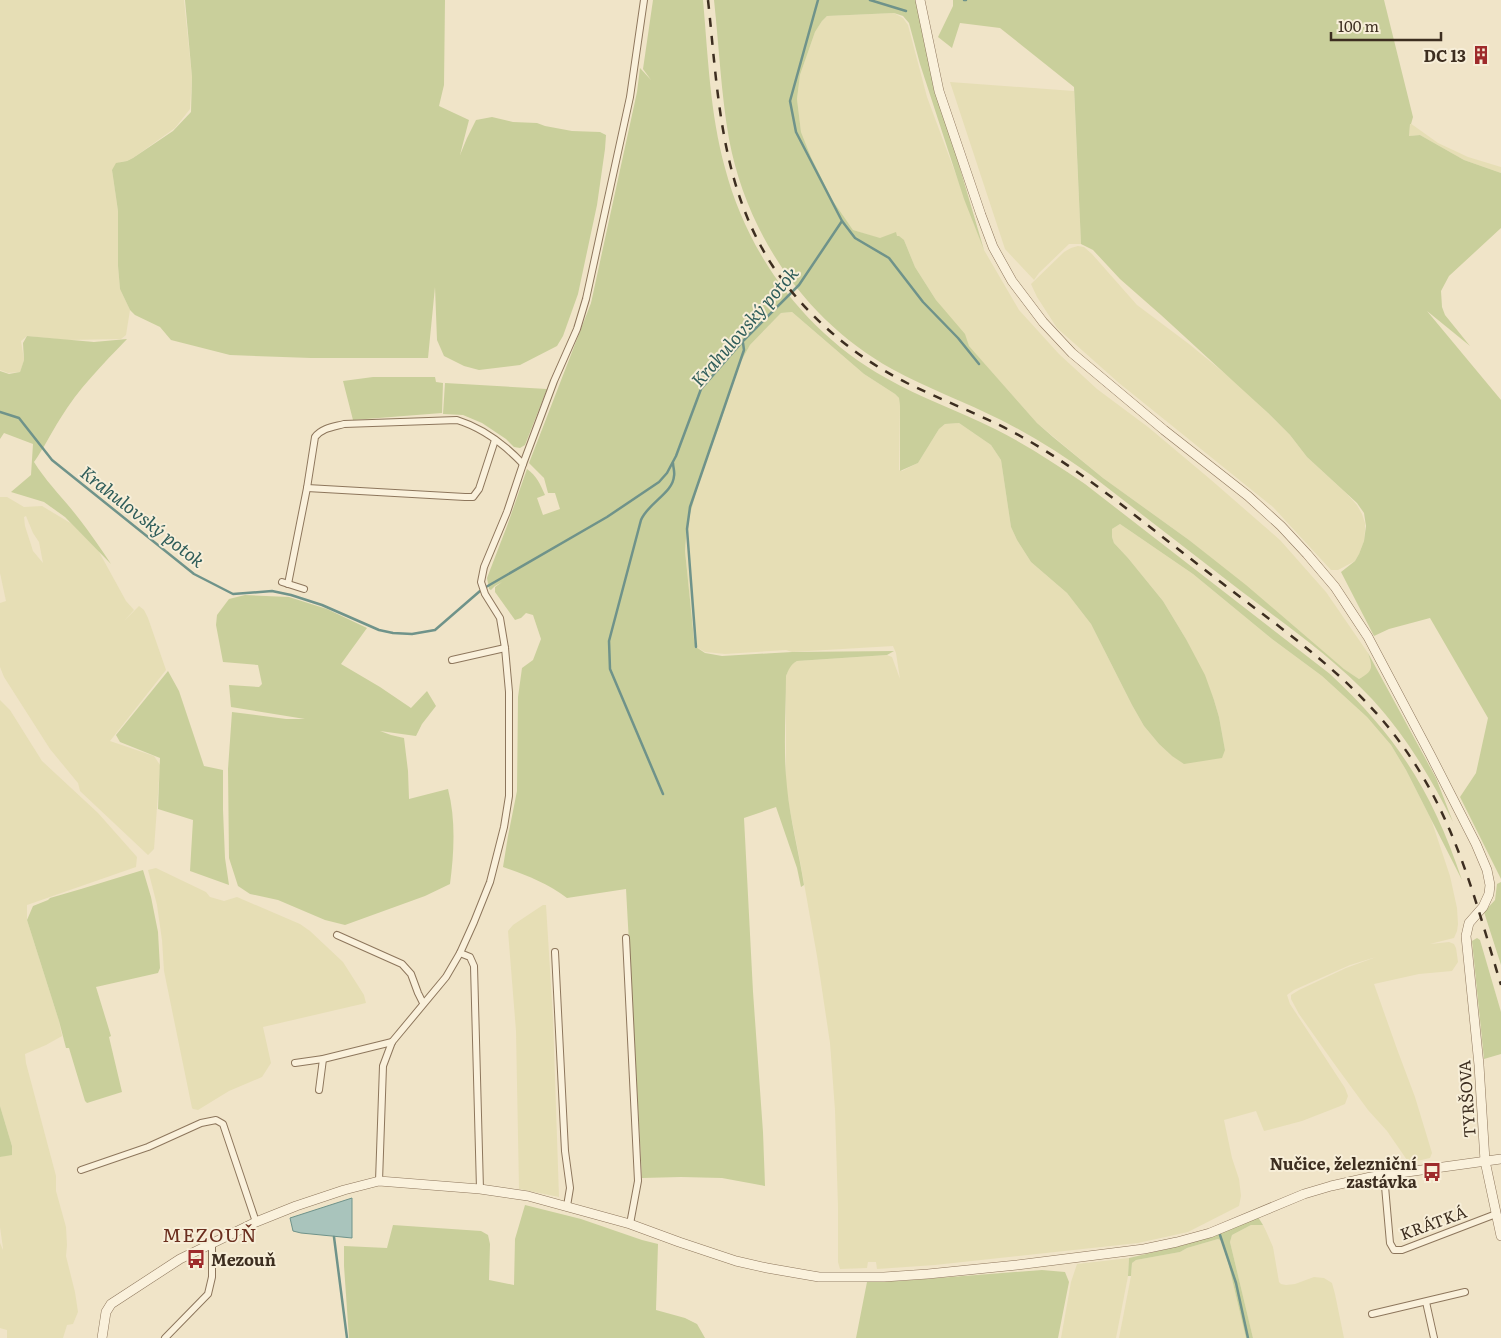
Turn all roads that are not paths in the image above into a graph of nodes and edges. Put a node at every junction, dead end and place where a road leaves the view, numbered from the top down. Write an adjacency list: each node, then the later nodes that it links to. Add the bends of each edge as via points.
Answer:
1 (644, 0): 4 (street, via 630,97 586,299 577,330)
2 (921, 1): 19 (street, TYRŠOVA, via 939,91 981,215 1012,281 1072,353 1248,496 1281,526 1335,587 1368,637 1476,844 1488,870 1490,885 1483,907 1467,929)
3 (495, 440): 4 (street); 5 (street, via 479,489 473,497); 5 (street, via 457,420 328,428 315,437)
4 (523, 464): 7 (street, via 481,582 500,618)
5 (307, 488): 6 (street, via 285,583)
6 (304, 589)
7 (505, 648): 8 (street); 12 (street, via 509,692 509,796 490,882)
8 (452, 660)
9 (337, 935): 13 (street, via 402,964 411,974)
10 (626, 938): 27 (street, via 638,1181)
11 (555, 952): 24 (street, via 564,1151 570,1188)
12 (460, 953): 13 (street, via 446,977); 23 (street, via 470,957 474,966)
13 (423, 1003): 14 (street)
14 (392, 1042): 15 (street); 22 (street, via 383,1066)
15 (323, 1059): 16 (street); 17 (street)
16 (295, 1063)
17 (319, 1090)
18 (1501, 1159): 19 (street)
19 (1486, 1161): 21 (street); 25 (street, TYRŠOVA)
20 (81, 1170): 26 (street, via 216,1120 223,1124)
21 (1384, 1175): 25 (street, KRÁTKÁ, via 1390,1242 1394,1250 1402,1250); 27 (street, via 1304,1194 1210,1233 1144,1249 884,1277 819,1277 767,1268 736,1261)
22 (379, 1181): 23 (street); 26 (street, via 296,1206)
23 (480, 1189): 24 (street)
24 (567, 1206): 27 (street)
25 (1496, 1214): 28 (street, TYRŠOVA)
26 (256, 1222): 29 (street)
27 (630, 1224)
28 (1501, 1236)
29 (212, 1243): 33 (street, via 180,1259 111,1304 106,1312); 34 (street, via 212,1277 208,1294)
30 (1465, 1292): 31 (street)
31 (1426, 1302): 32 (street); 35 (street)
32 (1372, 1314)
33 (102, 1338)
34 (165, 1338)
35 (1434, 1338)

